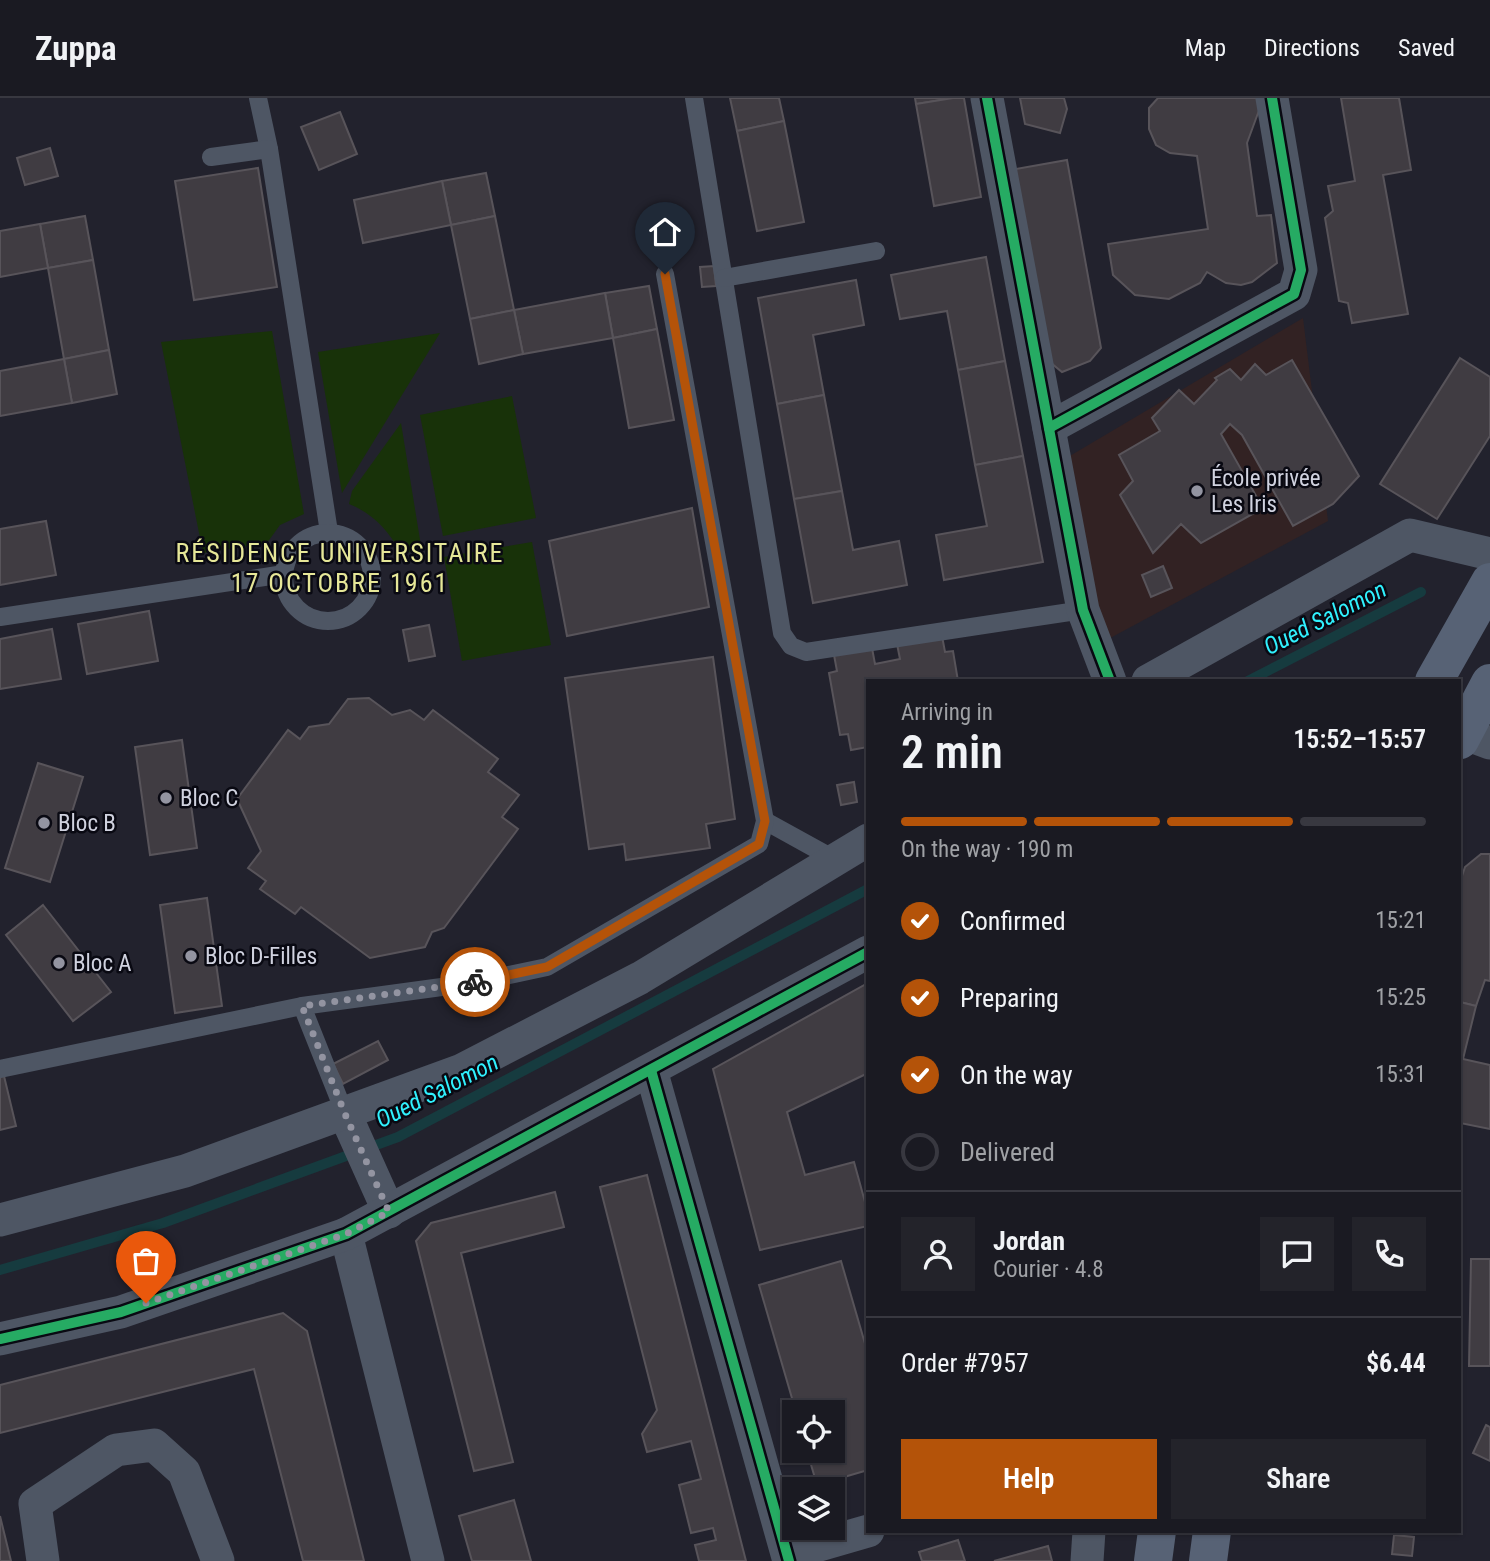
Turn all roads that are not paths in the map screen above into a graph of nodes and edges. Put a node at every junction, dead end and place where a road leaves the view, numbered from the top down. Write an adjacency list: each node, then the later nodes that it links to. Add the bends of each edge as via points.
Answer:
1 (258, 98): 5 (lane)
2 (694, 98): 9 (lane)
3 (987, 98): 10 (street)
4 (1272, 98): 10 (street, via 1301,270 1294,294)
5 (270, 149): 6 (lane); 11 (lane)
6 (211, 157)
7 (876, 251): 9 (lane)
8 (665, 274): 22 (lane)
9 (724, 278): 15 (lane, via 782,633 791,646 806,652)
10 (1049, 428): 15 (street)
11 (329, 533): 13 (lane, via 316,534 293,549); 13 (lane, via 344,535 367,554 373,583 358,609 331,621 316,620 292,603)
12 (1490, 554): 18 (street, via 1410,535)
13 (284, 574): 16 (lane)
14 (1490, 582): 19 (main road)
15 (1083, 610): 17 (street)
16 (0, 617)
17 (1109, 679)
18 (1152, 679)
19 (1435, 679)
20 (1490, 683): 21 (main road)
21 (1466, 736)
22 (765, 821): 24 (lane); 26 (lane, via 759,844 547,967 471,983)
23 (866, 841): 24 (street)
24 (834, 859): 29 (street, via 640,978 462,1070)
25 (866, 953): 28 (street)
26 (302, 1006): 27 (lane); 29 (lane)
27 (0, 1069)
28 (651, 1070): 30 (street); 38 (street)
29 (348, 1120): 30 (street); 31 (street, via 186,1171)
30 (384, 1200): 32 (street)
31 (0, 1220)
32 (346, 1234): 33 (street, via 121,1312); 41 (street)
33 (0, 1339)
34 (866, 1532): 38 (street)
35 (1089, 1533): 42 (street)
36 (1157, 1533): 43 (main road)
37 (1212, 1533): 44 (main road)
38 (789, 1558)
39 (43, 1561): 40 (street, via 35,1504 116,1450 154,1445 184,1472)
40 (218, 1561)
41 (428, 1561)
42 (1087, 1561)
43 (1153, 1561)
44 (1208, 1561)

